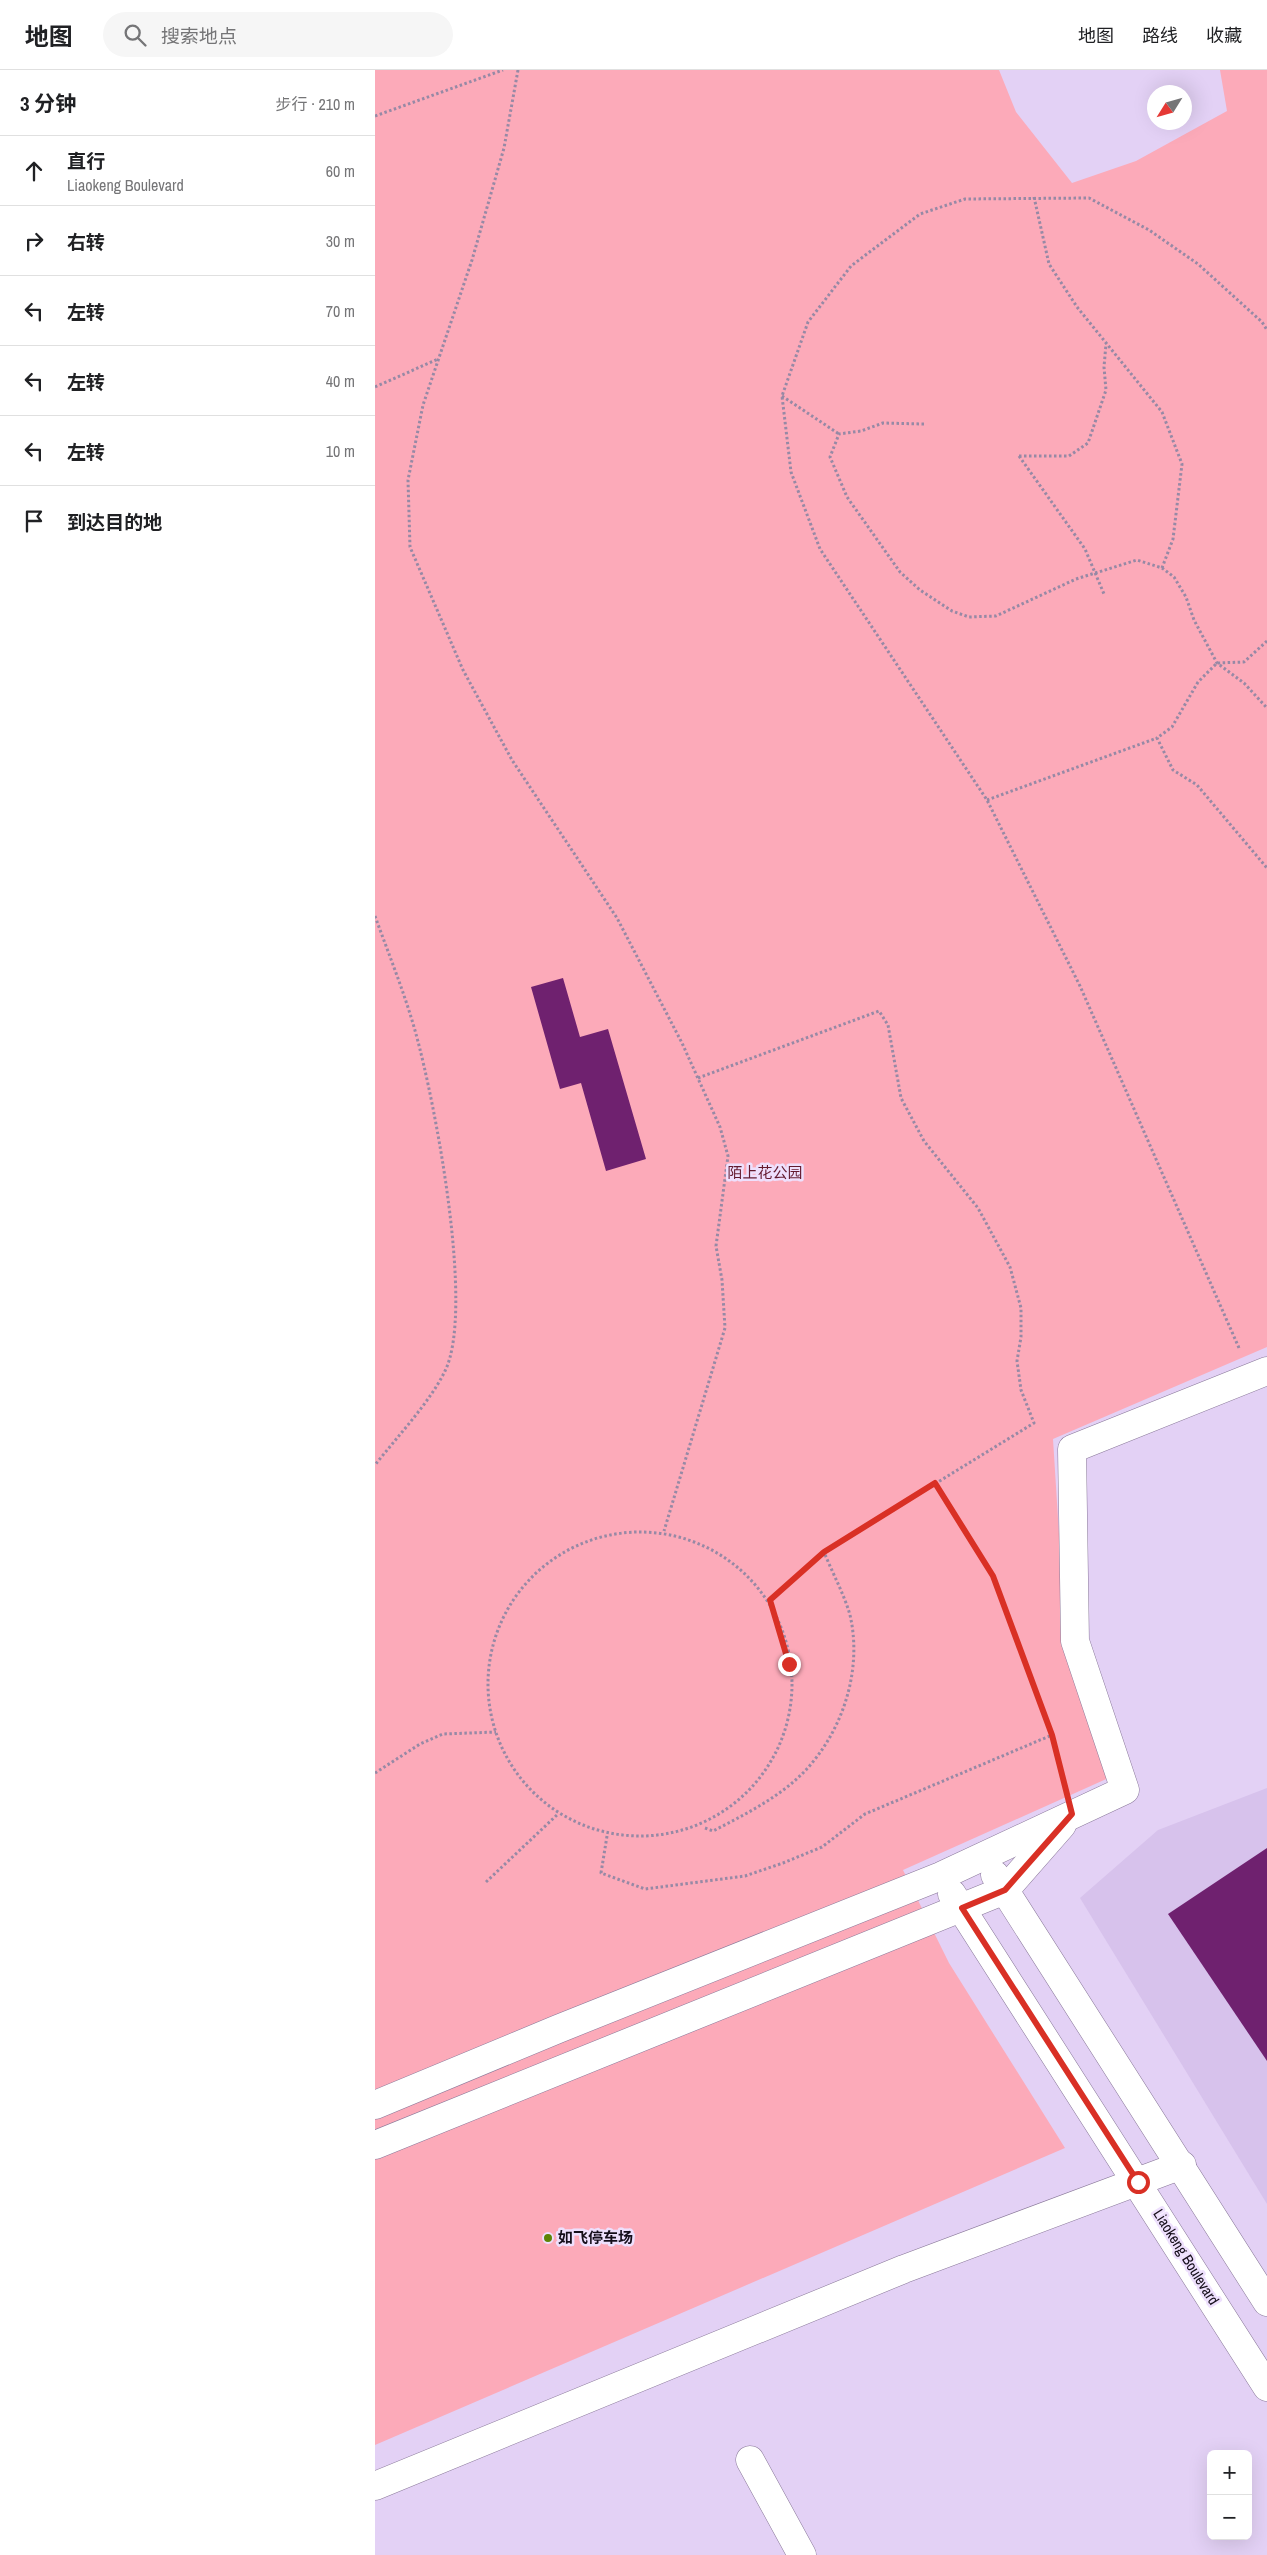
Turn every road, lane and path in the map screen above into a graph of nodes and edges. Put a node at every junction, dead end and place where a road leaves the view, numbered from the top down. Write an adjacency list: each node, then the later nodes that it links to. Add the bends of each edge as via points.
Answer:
1 (503, 70): 3 (path)
2 (518, 70): 7 (path, via 505,148)
3 (375, 116)
4 (1034, 197): 5 (path, via 1089,198 1149,230 1198,264 1263,322); 6 (path, via 1049,264); 9 (path, via 965,198 920,214 851,266 808,322)
5 (1267, 330)
6 (1106, 344): 12 (path, via 1162,412 1182,464 1173,539); 13 (path, via 1103,367 1106,390 1088,443 1069,456 1019,456 1085,550)
7 (438, 360): 8 (path); 22 (path, via 423,405 408,480 410,547 463,670 512,760 617,918)
8 (375, 387)
9 (782, 396): 11 (path); 19 (path, via 791,472 820,549)
10 (924, 424): 11 (path, via 883,423)
11 (839, 434): 13 (path, via 830,457 847,497 900,572 920,590 952,610 969,617 996,616 1076,579)
12 (1162, 568): 13 (path, via 1137,560); 16 (path, via 1174,577 1186,597 1193,620)
13 (1096, 574): 14 (path)
14 (1104, 594)
15 (1267, 641): 16 (path, via 1244,662)
16 (1217, 663): 17 (path, via 1244,683); 18 (path, via 1199,682 1171,727)
17 (1267, 708)
18 (1157, 738): 19 (path); 20 (path, via 1173,770 1197,785)
19 (987, 800): 23 (path, via 1080,986)
20 (1267, 868)
21 (375, 916): 24 (path, via 416,1034 437,1127 455,1259 455,1340 445,1370)
22 (698, 1078): 25 (path, via 879,1011 888,1025 901,1098 924,1140 978,1208 1010,1267 1021,1308 1017,1361 1021,1390 1034,1423); 26 (path, via 720,1126 728,1156 716,1246 725,1328)
23 (1259, 1374): 33 (street, via 1072,1450 1075,1641 1125,1790)
24 (375, 1466)
25 (935, 1483): 27 (path); 30 (path, via 993,1576)
26 (665, 1531): 28 (path, via 713,1546 753,1576); 29 (path, via 613,1533 564,1551 524,1585 498,1630 488,1681)
27 (824, 1552): 28 (path); 34 (path, via 850,1616 854,1667 838,1725 803,1773 757,1808 713,1831)
28 (770, 1600): 34 (path, via 789,1664 787,1714 770,1761 739,1800)
29 (496, 1732): 31 (path, via 443,1734 420,1744); 32 (path, via 521,1778)
30 (1052, 1735): 33 (path); 35 (path, via 865,1814 822,1846 745,1876 645,1889 601,1873)
31 (375, 1773)
32 (559, 1814): 35 (path); 38 (path)
33 (1072, 1814): 36 (street); 39 (street)
34 (705, 1828): 35 (path, via 656,1840)
35 (607, 1835)
36 (984, 1858): 37 (street); 39 (street)
37 (941, 1876): 40 (street, Liaokeng Boulevard); 41 (street)
38 (486, 1882)
39 (1005, 1890): 40 (street); 43 (street)
40 (962, 1908): 42 (street); 44 (street, Liaokeng Boulevard)
41 (375, 2105)
42 (375, 2145)
43 (1182, 2165): 44 (street); 45 (street)
44 (1138, 2182): 46 (street, Liaokeng Boulevard); 48 (street, via 904,2269)
45 (1267, 2302)
46 (1267, 2387)
47 (750, 2460): 49 (street)
48 (375, 2486)
49 (802, 2555)

